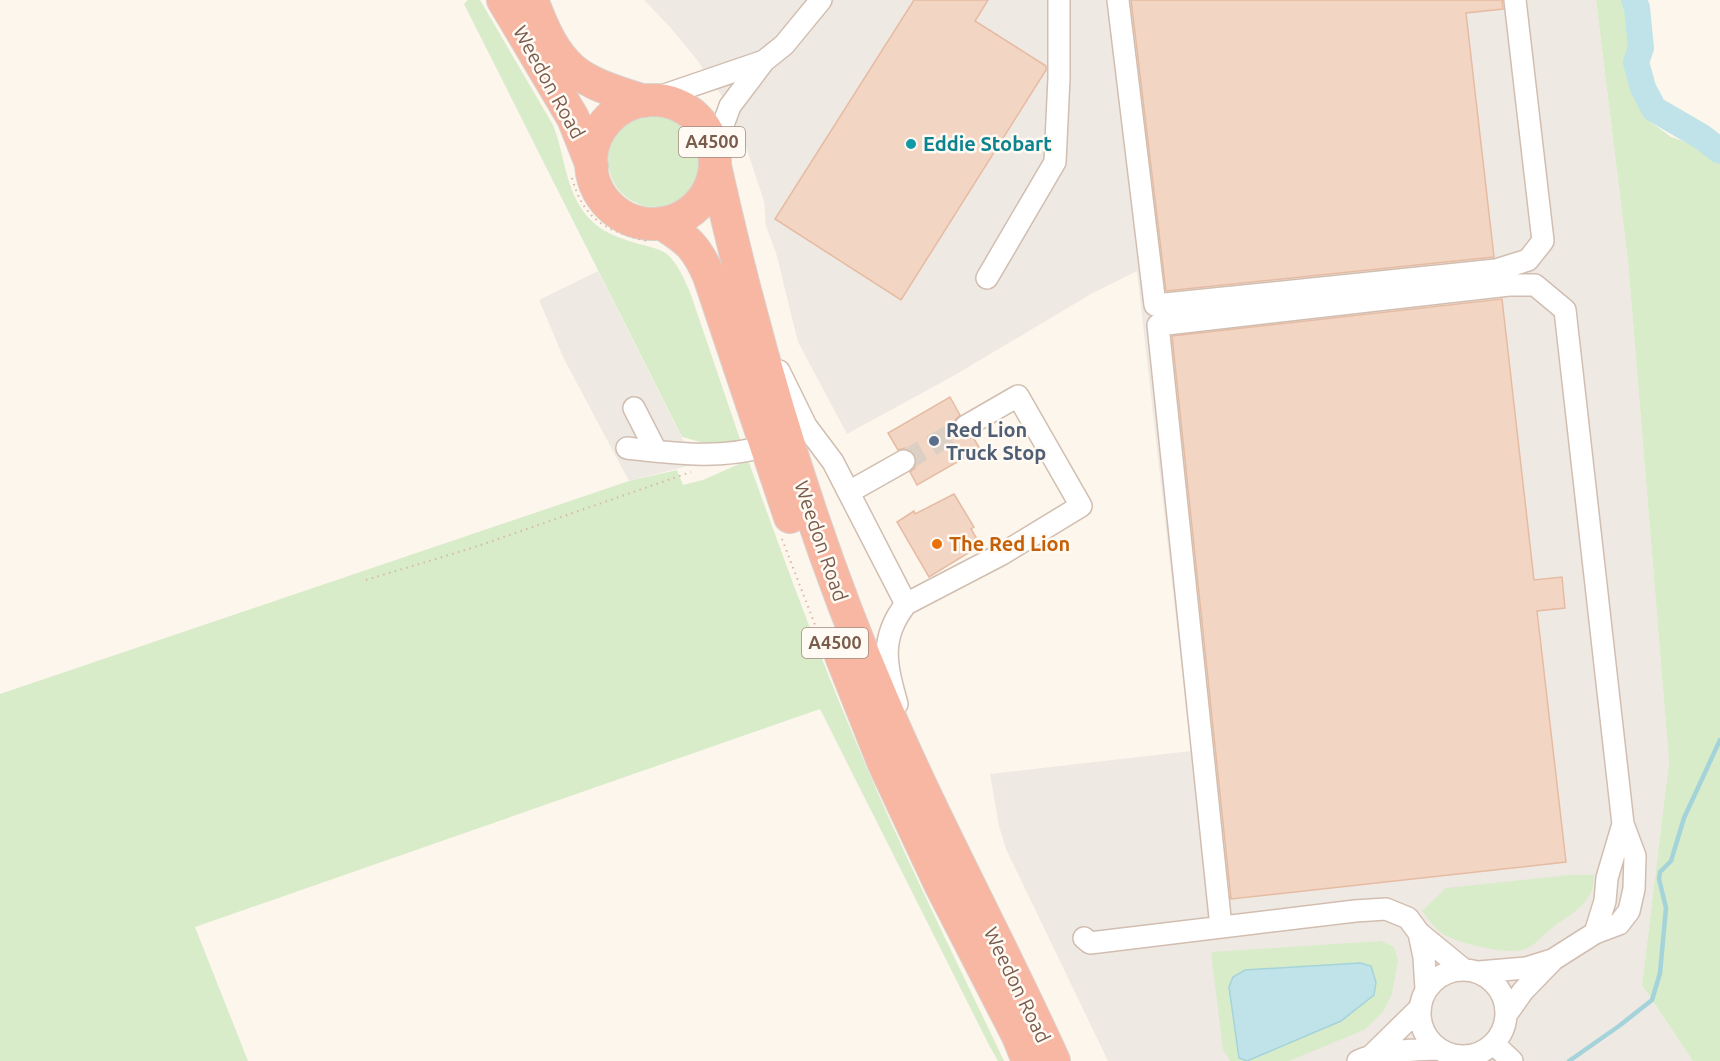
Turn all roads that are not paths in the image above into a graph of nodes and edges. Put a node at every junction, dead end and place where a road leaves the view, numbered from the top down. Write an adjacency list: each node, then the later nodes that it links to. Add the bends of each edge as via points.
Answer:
1 (503, 0): 10 (highway, Weedon Road / A4500, via 573,118)
2 (532, 0): 8 (highway, Weedon Road / A4500, via 551,41 575,71 612,90)
3 (820, 0): 7 (street, via 784,45)
4 (1059, 0): 13 (street, via 1055,162)
5 (1118, 0): 6 (street, via 1155,305 1496,270 1528,260 1543,241)
6 (1515, 0)
7 (764, 61): 8 (street); 9 (street, via 730,106)
8 (647, 101): 9 (highway, A4500, via 669,102 691,113 703,125); 10 (highway, via 620,110 604,125)
9 (714, 158): 11 (highway, A4500, via 711,185 699,204); 12 (highway, Weedon Road / A4500)
10 (581, 169): 11 (highway, A4500, via 611,207 631,220 646,223)
11 (655, 233): 16 (highway, Weedon Road / A4500, via 682,237 700,256)
12 (740, 274): 20 (street, via 786,386 806,426); 22 (highway, Weedon Road / A4500, via 769,382 822,548 882,701)
13 (987, 279)
14 (634, 408): 18 (street)
15 (966, 426): 21 (street, via 1018,396 1081,506 1002,554)
16 (765, 446): 18 (street, via 750,451 687,454); 33 (highway, Weedon Road / A4500, via 832,635 884,764)
17 (627, 448): 18 (street)
18 (656, 451)
19 (904, 461): 20 (street)
20 (849, 492): 21 (street)
21 (906, 604): 22 (street, via 888,636 886,656)
22 (921, 787): 34 (highway, Weedon Road / A4500)
23 (1221, 927): 24 (street, via 1386,909 1408,918); 25 (street, via 1090,943); 26 (street, via 1158,325 1535,285 1565,310 1623,824 1595,933)
24 (1419, 933): 27 (street); 28 (street, via 1425,957)
25 (1084, 938)
26 (1554, 959): 27 (street, via 1526,968); 29 (street, via 1522,991)
27 (1471, 971): 28 (street, via 1442,974); 29 (street, via 1496,985 1506,1004)
28 (1423, 999): 31 (street, via 1420,1020 1430,1042); 32 (street)
29 (1506, 1015): 30 (street)
30 (1494, 1044): 31 (street, via 1468,1056); 35 (street)
31 (1439, 1049): 32 (street)
32 (1365, 1058)
33 (1028, 1061)
34 (1054, 1061)
35 (1512, 1061)

